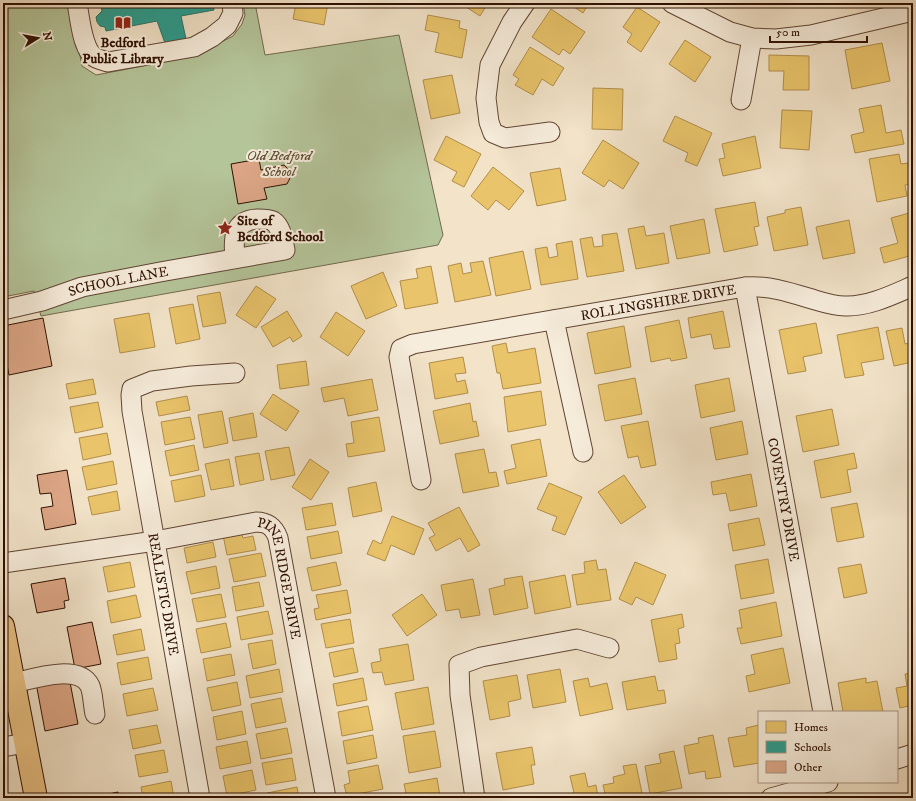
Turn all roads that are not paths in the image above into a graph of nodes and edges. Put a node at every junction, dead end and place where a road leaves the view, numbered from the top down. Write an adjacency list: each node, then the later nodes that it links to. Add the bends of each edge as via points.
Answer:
1 (77, 3): 2 (street, via 88,50 96,58 108,62 194,47 212,37 227,24 233,13)
2 (232, 3)
3 (525, 3): 8 (street, via 490,65 486,98 489,122 493,133 505,138)
4 (677, 4): 6 (street, via 730,32)
5 (912, 12): 6 (street, via 811,34 776,39)
6 (752, 38): 7 (street)
7 (741, 100)
8 (550, 132)
9 (235, 258): 12 (street, SCHOOL LANE, via 82,287 42,301)
10 (913, 286): 11 (street, ROLLINGSHIRE DRIVE, via 884,298 847,306 834,305 785,291 758,286)
11 (745, 287): 13 (street, ROLLINGSHIRE DRIVE); 22 (street, COVENTRY DRIVE)
12 (3, 310)
13 (554, 320): 15 (street); 16 (street, ROLLINGSHIRE DRIVE, via 413,344 401,349 399,357)
14 (235, 373): 17 (street, REALISTIC DRIVE, via 152,381 132,389 132,411)
15 (582, 452)
16 (421, 480)
17 (155, 541): 18 (street, PINE RIDGE DRIVE); 30 (street, REALISTIC DRIVE); 31 (street, PINE RIDGE DRIVE, via 256,522 269,524 275,531)
18 (3, 563)
19 (3, 626): 21 (main road)
20 (609, 648): 32 (street, via 577,640 481,657 459,665 460,695)
21 (14, 682): 23 (street, via 63,673 84,678 90,686); 24 (main road)
22 (823, 711)
23 (95, 714)
24 (25, 743): 25 (street); 29 (main road)
25 (3, 747)
26 (913, 754): 27 (street)
27 (898, 759)
28 (824, 783): 33 (street)
29 (36, 798)
30 (200, 798)
31 (326, 798)
32 (475, 798)
33 (771, 798)

